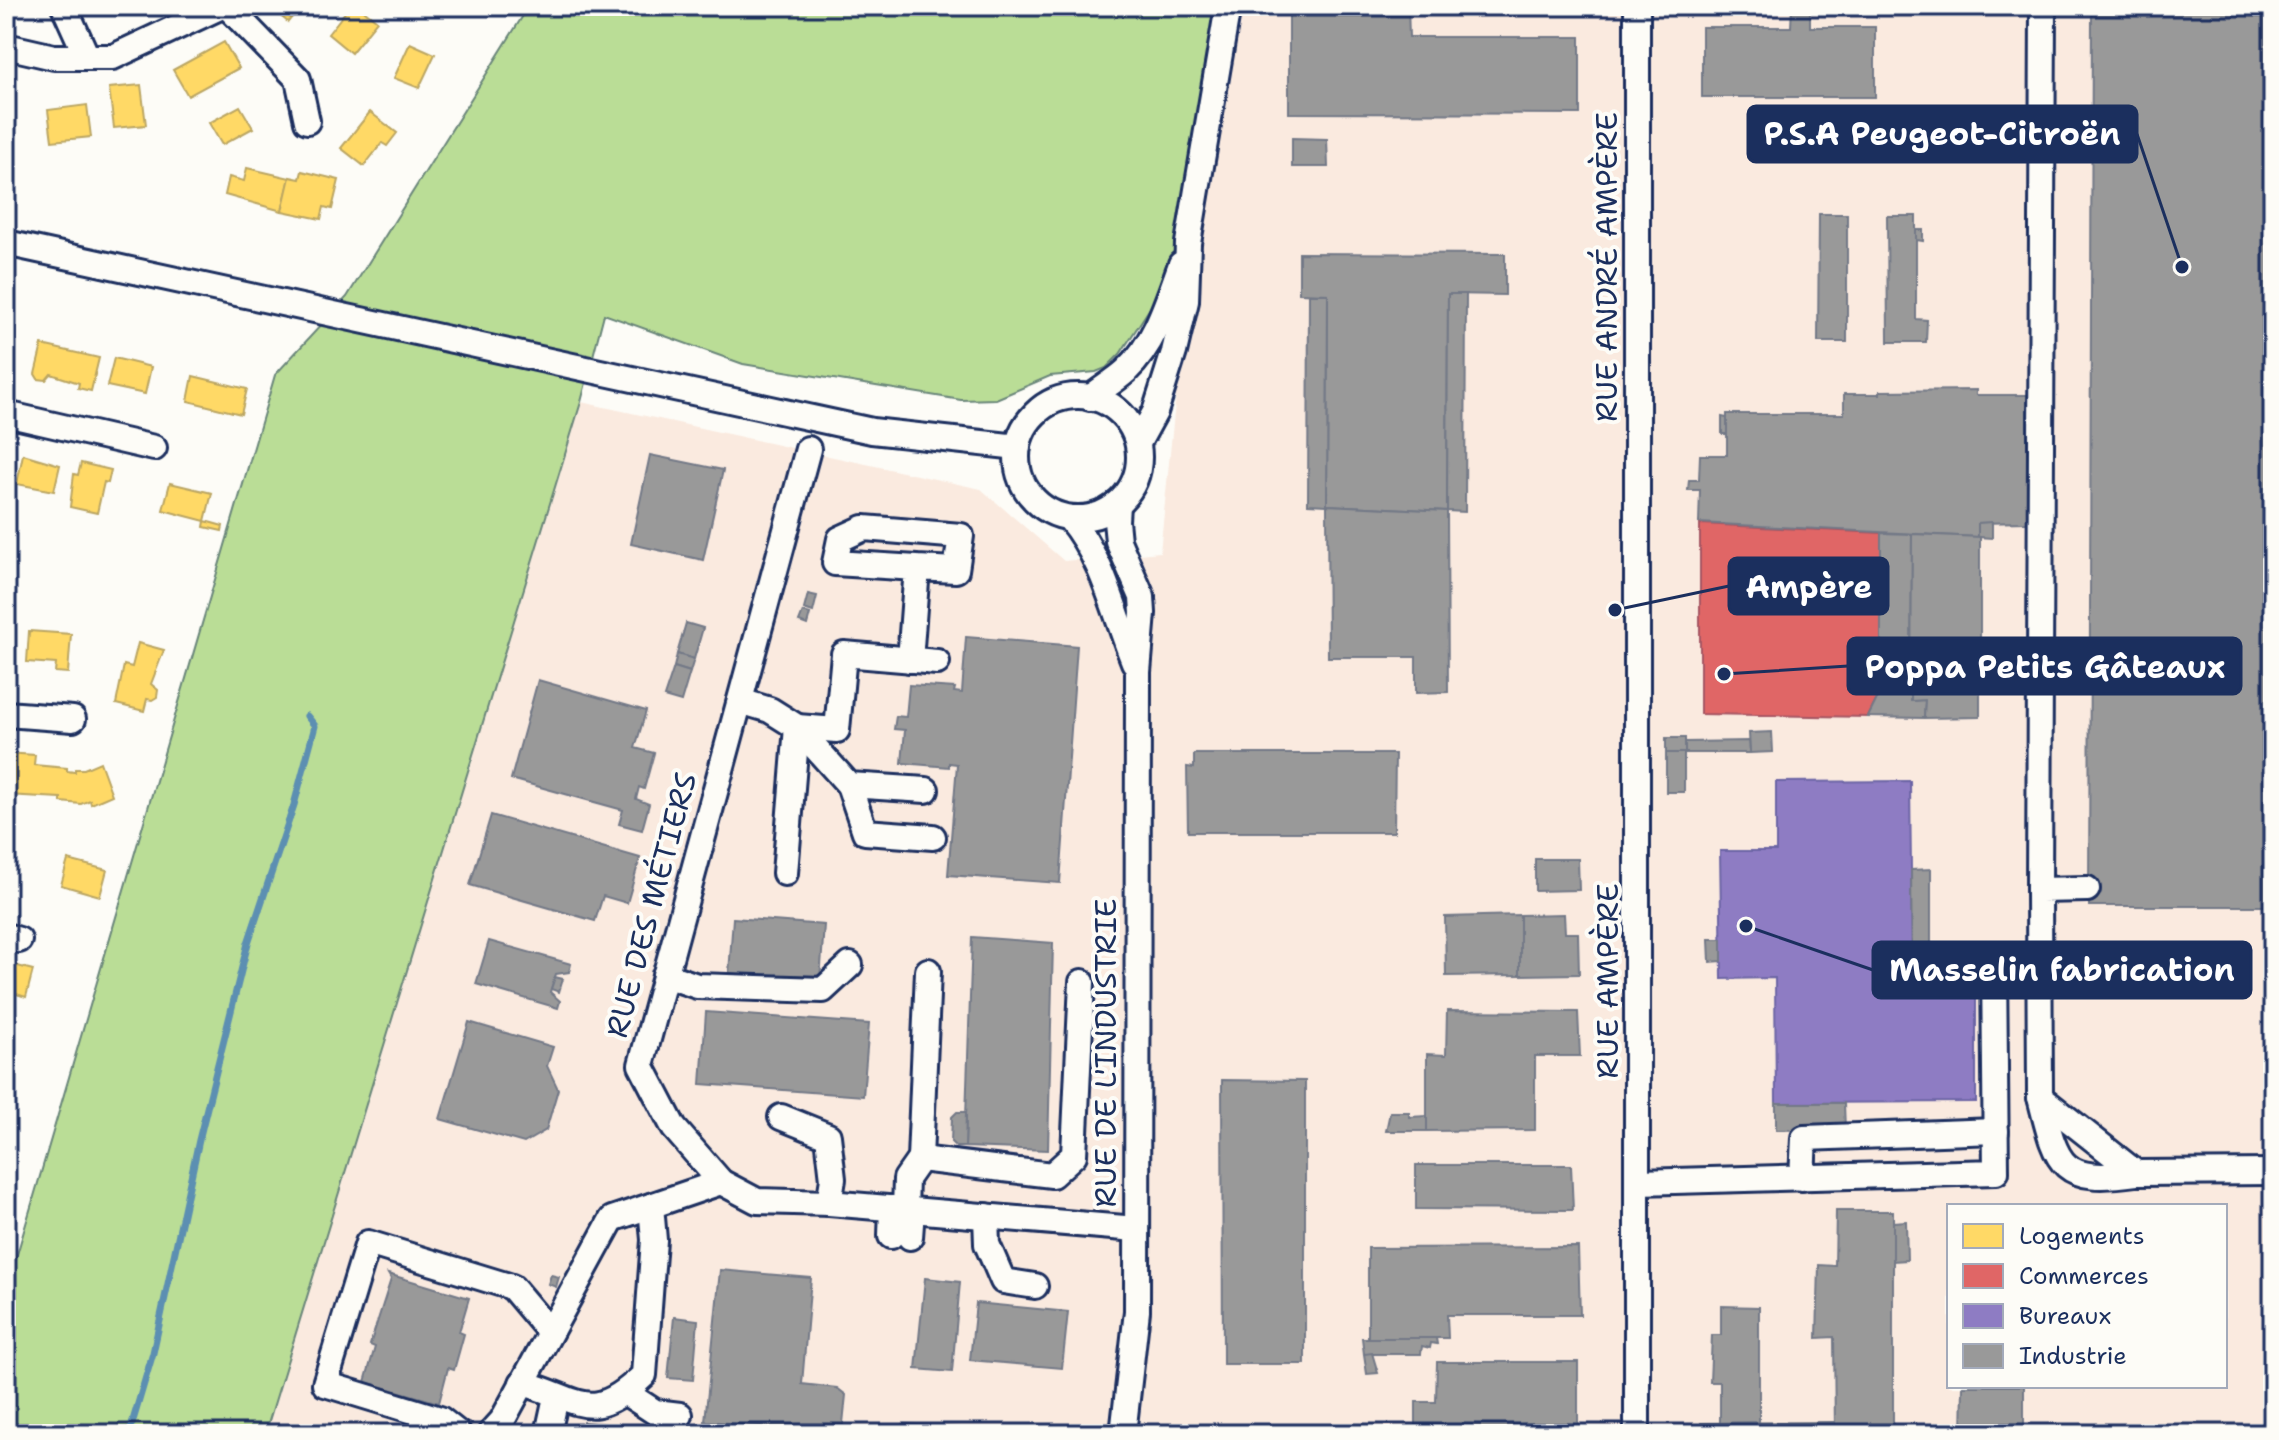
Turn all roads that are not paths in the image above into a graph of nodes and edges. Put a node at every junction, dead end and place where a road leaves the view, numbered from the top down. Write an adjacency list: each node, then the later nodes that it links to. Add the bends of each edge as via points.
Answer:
1 (64, 6): 7 (street)
2 (224, 6): 7 (street, via 113,57); 8 (street, via 298,79)
3 (1228, 6): 10 (street)
4 (1637, 6): 19 (street, RUE ANDRÉ AMPÈRE)
5 (2043, 6): 33 (street)
6 (6, 46): 7 (street, via 54,57)
7 (87, 57)
8 (307, 121)
9 (6, 243): 14 (street, via 872,431)
10 (1188, 243): 11 (street, via 1161,319 1139,355); 13 (street, via 1186,301 1174,352 1155,412)
11 (1090, 398): 13 (street, via 1123,416); 14 (street, via 1048,405 1029,422)
12 (6, 414): 15 (street)
13 (1138, 443): 17 (street, via 1135,481)
14 (1018, 447): 18 (street, via 1020,475 1030,495)
15 (154, 448)
16 (808, 449): 24 (street, RUE DES MÉTIERS)
17 (1117, 504): 18 (street, via 1102,514); 23 (street, RUE DE L'INDUSTRIE, via 1118,541 1142,597)
18 (1069, 518): 23 (street, RUE DE L'INDUSTRIE, via 1101,570)
19 (1638, 528): 47 (street, RUE AMPÈRE)
20 (917, 568): 20 (street, via 835,563 840,539 864,528 961,536 956,570); 21 (street)
21 (910, 660): 22 (street); 27 (street, via 844,654 837,730)
22 (937, 662)
23 (1138, 672): 52 (street, RUE DE L'INDUSTRIE)
24 (740, 701): 27 (street, via 770,710); 37 (street, RUE DES MÉTIERS)
25 (6, 714): 26 (street)
26 (73, 719)
27 (797, 727): 28 (street); 31 (street)
28 (849, 785): 29 (street); 30 (street, via 865,832)
29 (926, 790)
30 (933, 837)
31 (785, 873)
32 (2087, 889): 33 (street)
33 (2039, 890): 39 (street)
34 (1994, 962): 41 (street)
35 (850, 965): 37 (street, via 823,990 697,986)
36 (928, 971): 42 (street)
37 (665, 975): 46 (street, RUE DES MÉTIERS, via 641,1065 674,1128)
38 (1082, 982): 42 (street, via 1074,1155 1052,1175)
39 (2040, 1097): 44 (street); 44 (street, via 2053,1148 2071,1172 2101,1178)
40 (781, 1117): 48 (street, via 828,1136 833,1179)
41 (1996, 1131): 45 (street, via 1804,1138); 45 (street, via 1996,1172)
42 (920, 1159): 50 (street, via 906,1179)
43 (2273, 1172): 44 (street)
44 (2136, 1173)
45 (1802, 1178): 47 (street)
46 (721, 1182): 48 (street, RUE DES MÉTIERS, via 757,1201); 49 (street)
47 (1639, 1182): 64 (street, RUE AMPÈRE)
48 (829, 1203): 50 (street, RUE DES MÉTIERS)
49 (651, 1206): 55 (street, via 612,1219); 57 (street, via 654,1240 644,1375)
50 (903, 1209): 51 (street, RUE DES MÉTIERS); 53 (street)
51 (986, 1216): 52 (street, RUE DES MÉTIERS); 54 (street, via 987,1244 1003,1281)
52 (1136, 1229): 63 (street, RUE DE L'INDUSTRIE, via 1137,1311)
53 (901, 1236)
54 (1035, 1286)
55 (549, 1331): 56 (street); 60 (street, via 512,1287 368,1243 325,1384 440,1419)
56 (522, 1383): 58 (street); 61 (street)
57 (626, 1393): 58 (street, via 595,1407); 59 (street, via 655,1412)
58 (556, 1397): 62 (street)
59 (680, 1415)
60 (459, 1434)
61 (490, 1434)
62 (548, 1434)
63 (1123, 1434)
64 (1637, 1434)

